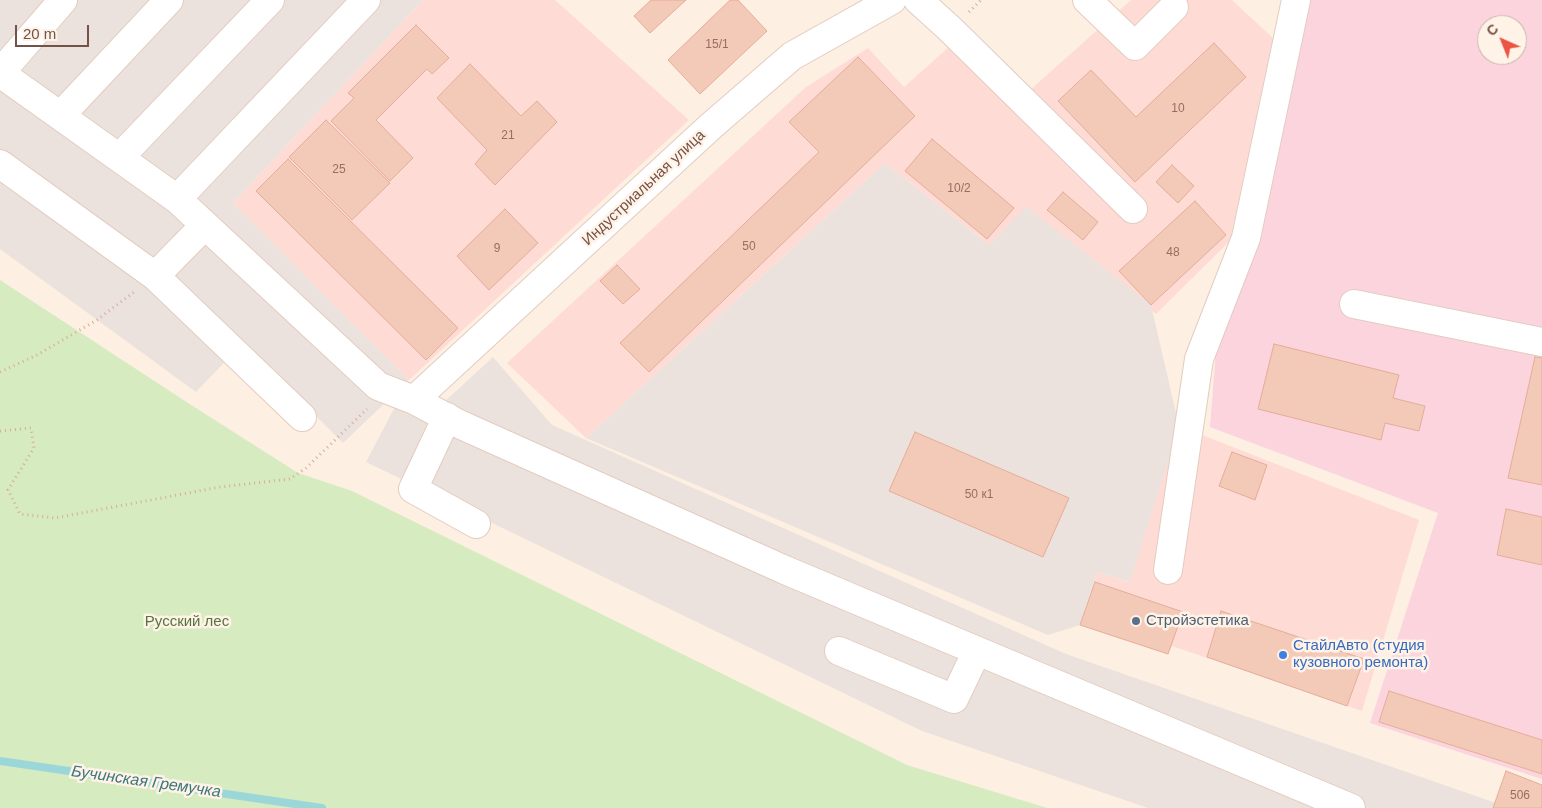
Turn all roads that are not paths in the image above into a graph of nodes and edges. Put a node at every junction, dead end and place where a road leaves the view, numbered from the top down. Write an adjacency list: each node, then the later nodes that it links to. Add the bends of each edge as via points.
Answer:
1 (63, 0): 10 (street)
2 (169, 0): 11 (street)
3 (270, 0): 12 (street)
4 (366, 0): 14 (street)
5 (892, 0): 20 (street, Индустриальная улица, via 792,56 711,126)
6 (918, 0): 15 (street)
7 (1087, 0): 9 (street, via 1135,46)
8 (1296, 0): 24 (street, via 1246,238 1199,359)
9 (1174, 7)
10 (0, 73): 11 (street)
11 (61, 116): 12 (street)
12 (119, 158): 14 (street)
13 (0, 164): 17 (street)
14 (178, 199): 16 (street)
15 (1133, 209)
16 (205, 225): 17 (street); 20 (street, via 378,386)
17 (155, 276): 21 (street)
18 (1354, 304): 19 (street)
19 (1542, 342)
20 (414, 400): 22 (street)
21 (302, 417)
22 (447, 417): 23 (street, via 413,489); 26 (street, via 776,566)
23 (476, 524)
24 (1168, 570)
25 (839, 651): 26 (street, via 954,699)
26 (977, 651): 27 (street)
27 (1351, 808)

